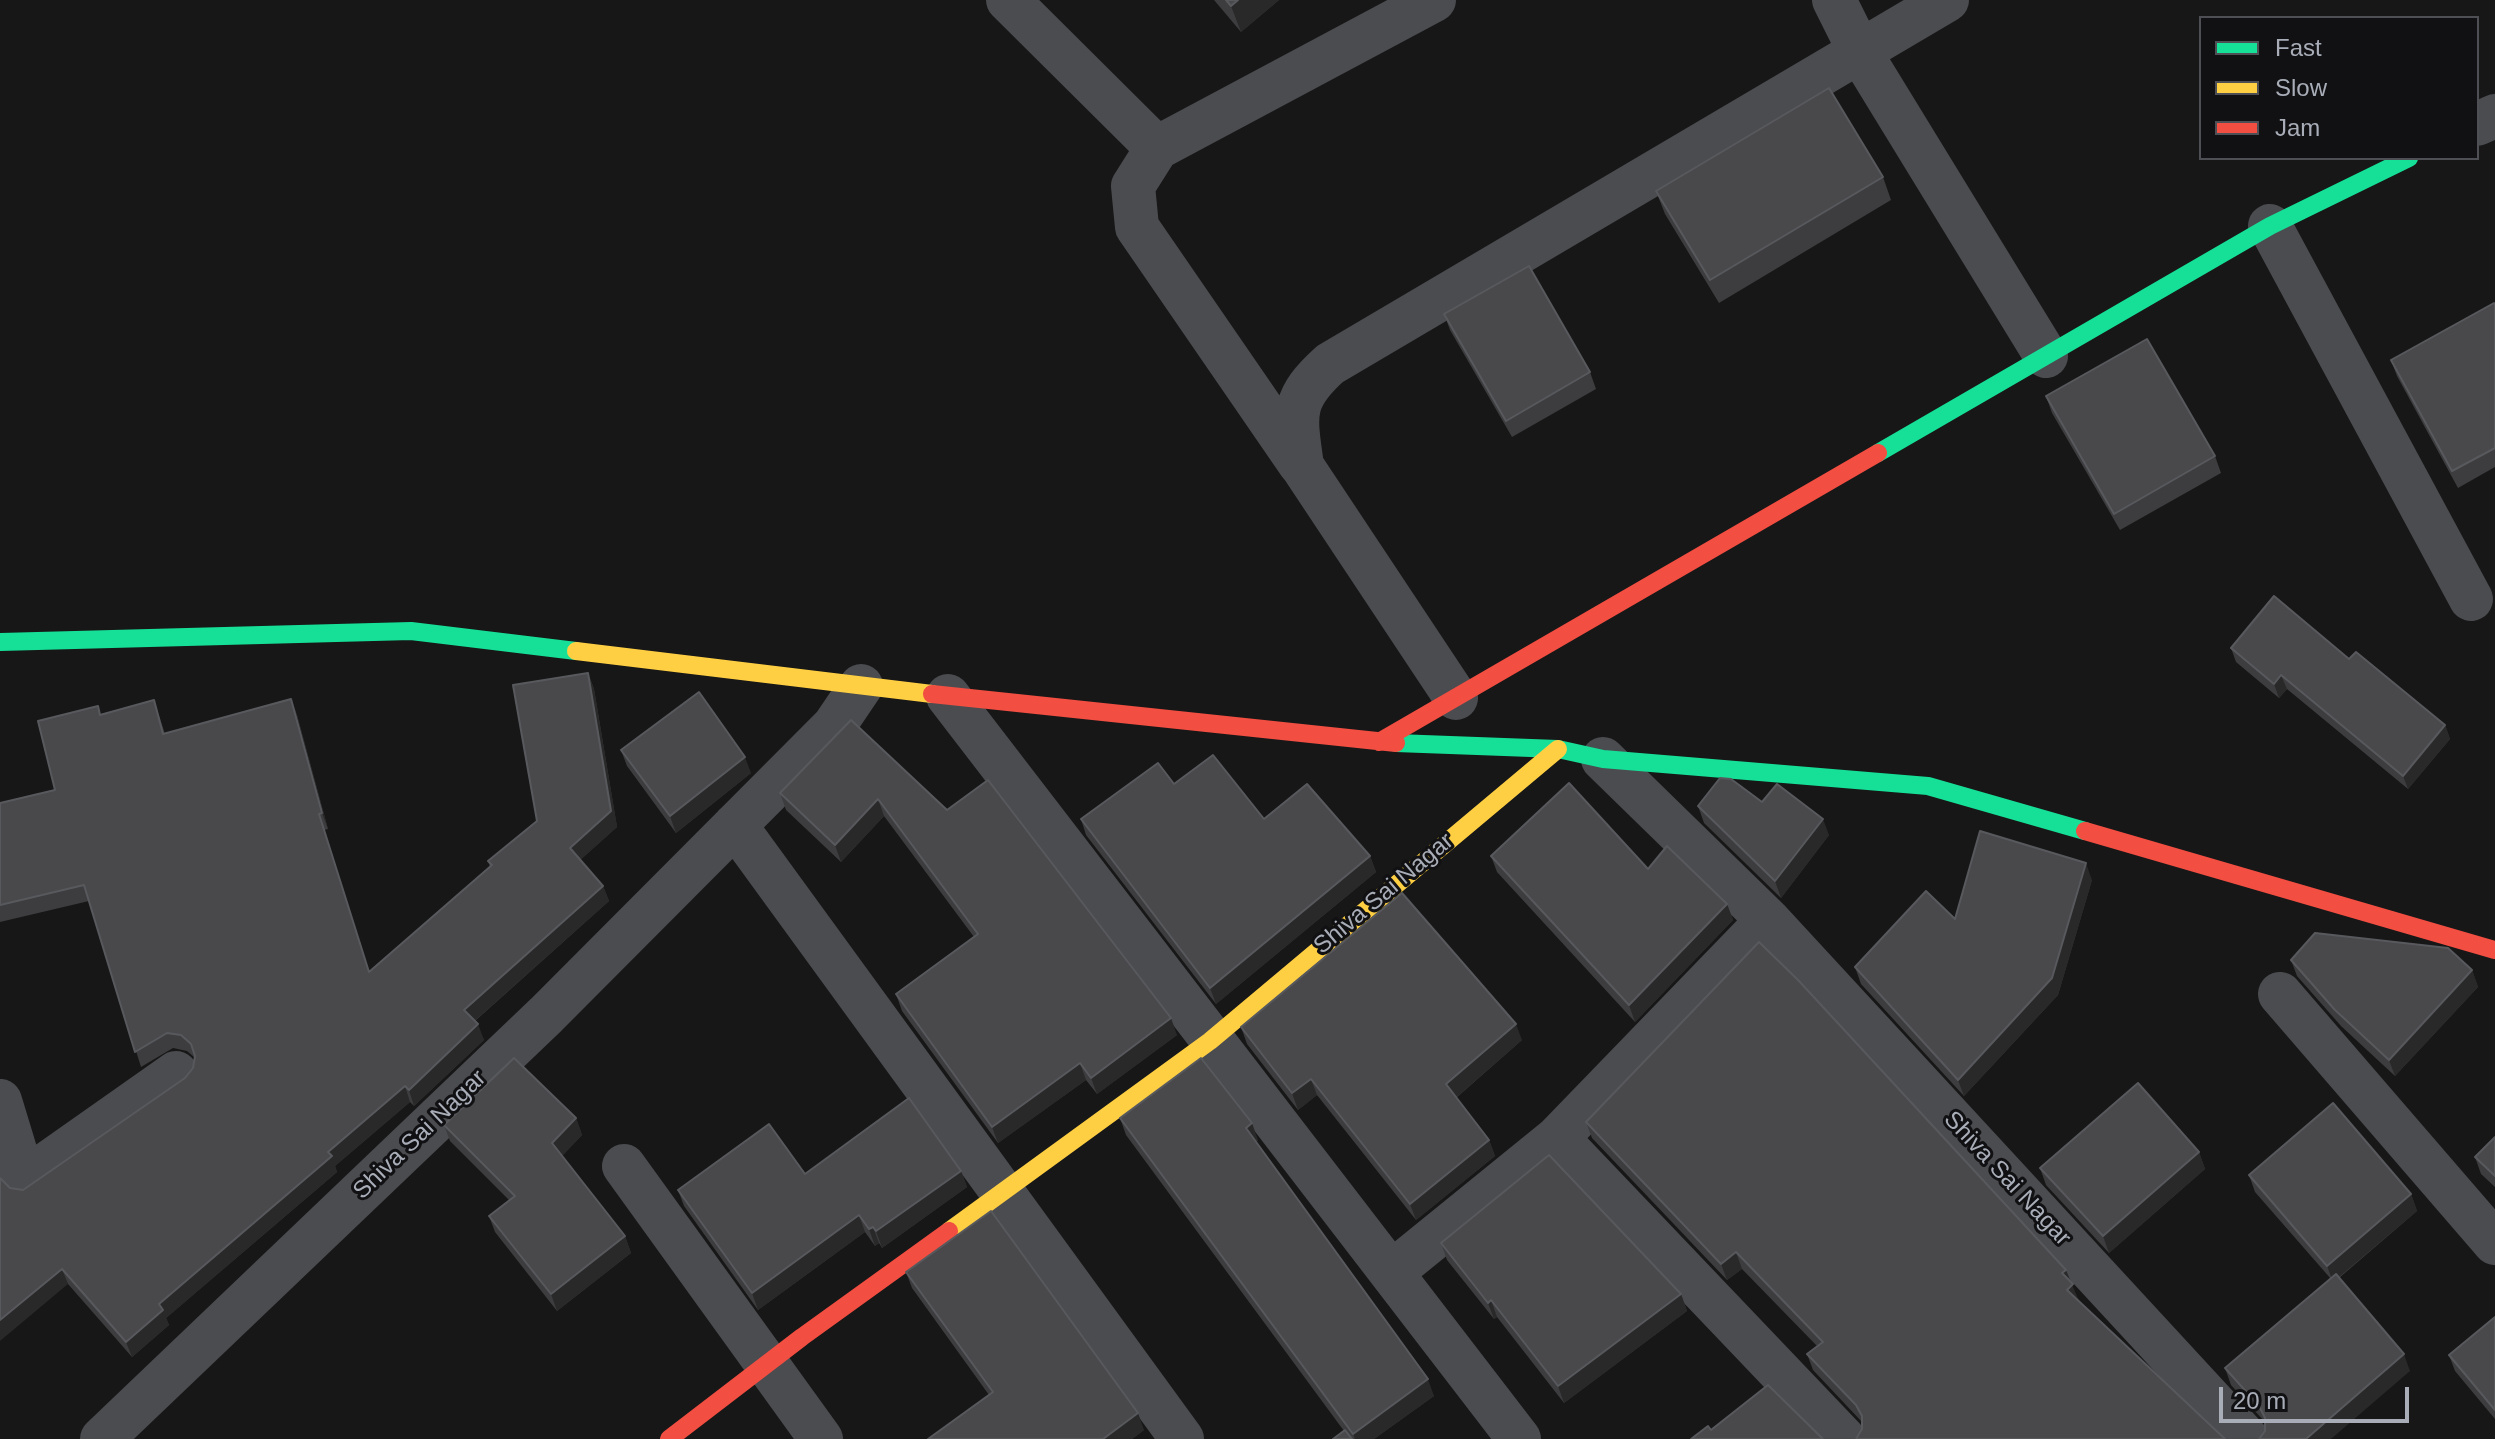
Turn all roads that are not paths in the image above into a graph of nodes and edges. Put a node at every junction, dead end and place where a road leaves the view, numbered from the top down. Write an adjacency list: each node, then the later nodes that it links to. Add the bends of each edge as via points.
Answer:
1 (1008, 0): 6 (street)
2 (1434, 0): 6 (street)
3 (1834, 0): 5 (street)
4 (1947, 0): 5 (street)
5 (1861, 54): 9 (street); 10 (street, via 1330,364 1304,387 1296,423)
6 (1157, 148): 10 (street, via 1133,186 1137,227)
7 (2405, 160): 8 (street)
8 (2270, 226): 9 (street); 11 (street)
9 (2046, 356): 15 (street)
10 (1302, 466): 15 (street)
11 (2471, 599)
12 (0, 642): 13 (street, via 411,631)
13 (861, 686): 14 (street); 19 (street, Shiva Sai Nagar, via 834,726)
14 (948, 696): 16 (street); 23 (street)
15 (1456, 698): 16 (street)
16 (1379, 742): 17 (street)
17 (1558, 749): 18 (street); 23 (street, Shiva Sai Nagar)
18 (1603, 759): 20 (street, Shiva Sai Nagar); 21 (street, via 1928,786)
19 (735, 825): 29 (street); 33 (street, Shiva Sai Nagar, via 546,1015)
20 (1768, 920): 26 (street); 39 (street, Shiva Sai Nagar)
21 (2495, 950)
22 (2280, 994): 30 (street)
23 (1211, 1040): 29 (street, Shiva Sai Nagar); 31 (street)
24 (176, 1073): 28 (street)
25 (0, 1101): 28 (street)
26 (1557, 1138): 31 (street); 38 (street)
27 (624, 1166): 32 (street)
28 (12, 1188)
29 (1002, 1194): 32 (street, Shiva Sai Nagar); 36 (street)
30 (2495, 1243)
31 (1392, 1272): 37 (street)
32 (764, 1361): 34 (street, Shiva Sai Nagar); 35 (street)
33 (102, 1439)
34 (669, 1439)
35 (821, 1439)
36 (1182, 1439)
37 (1519, 1439)
38 (1844, 1439)
39 (2247, 1439)

